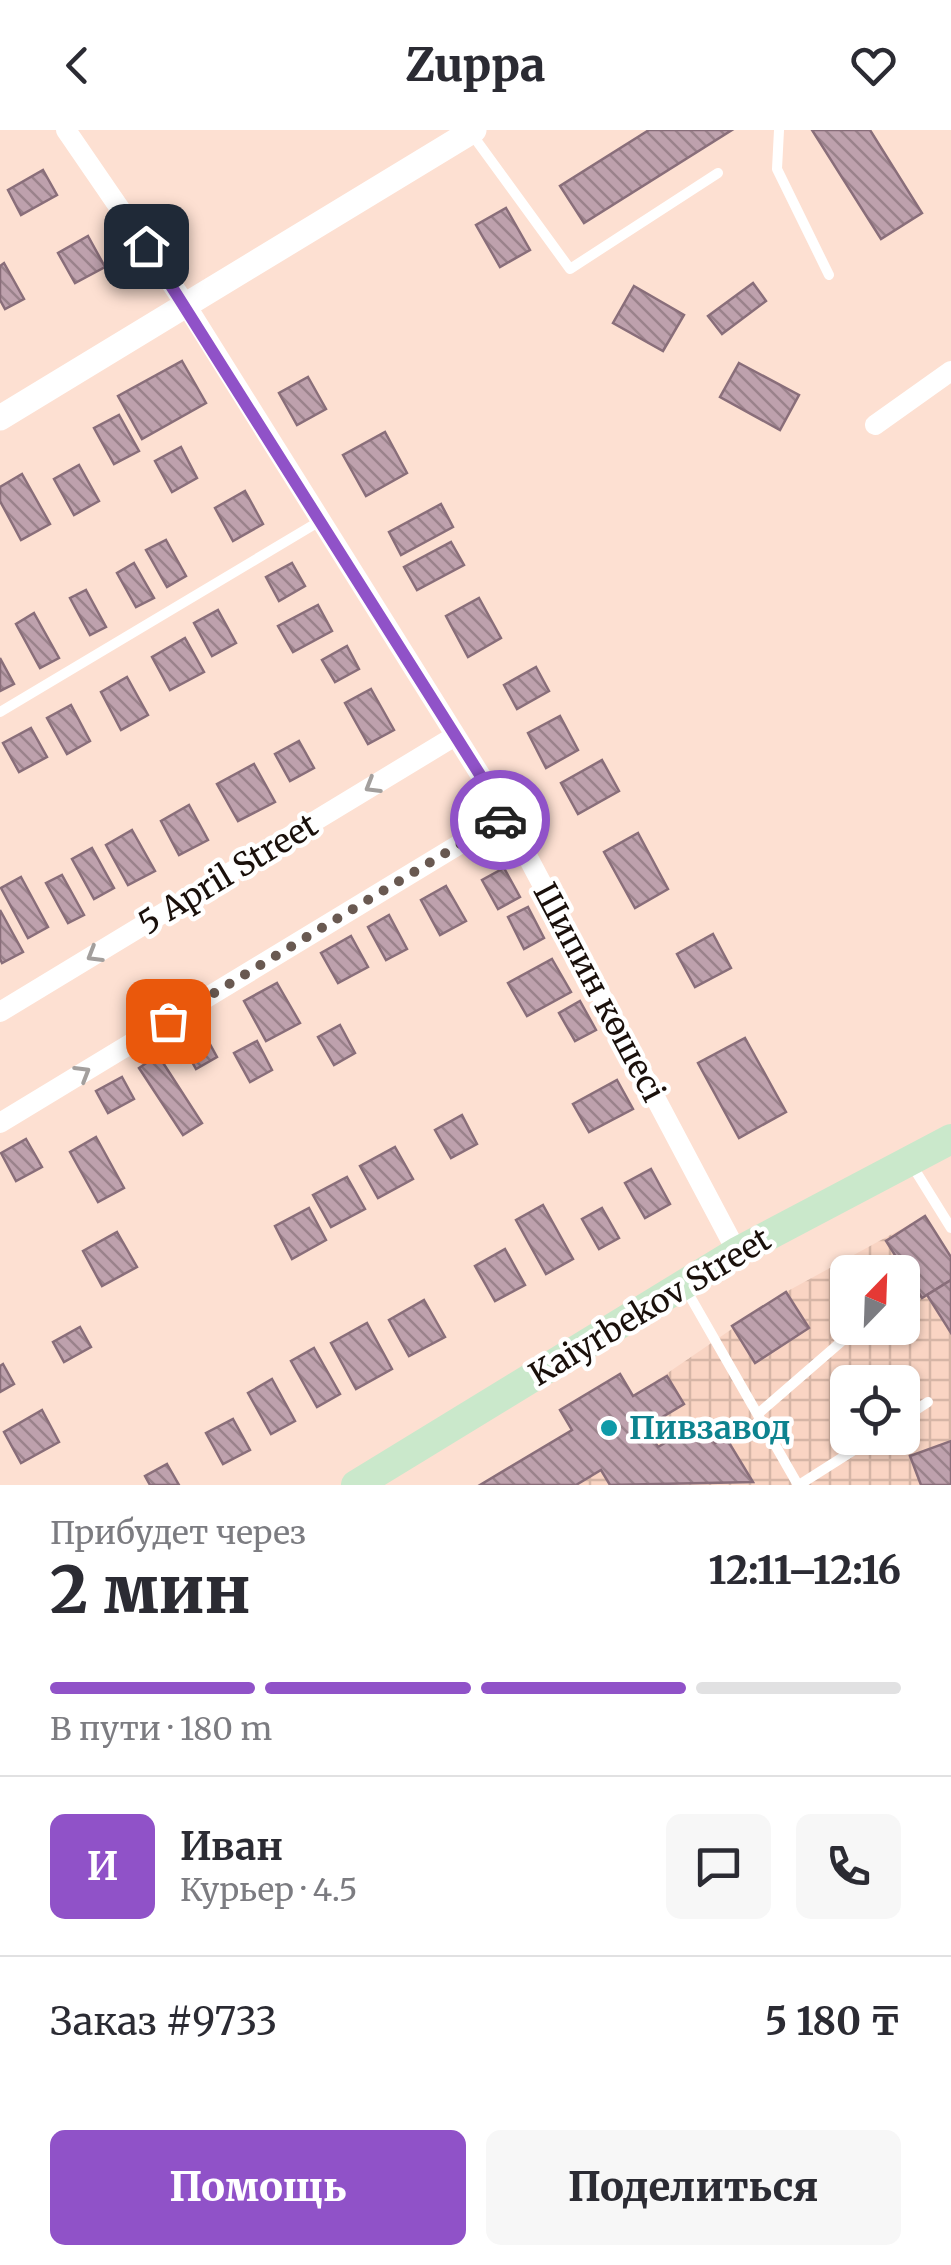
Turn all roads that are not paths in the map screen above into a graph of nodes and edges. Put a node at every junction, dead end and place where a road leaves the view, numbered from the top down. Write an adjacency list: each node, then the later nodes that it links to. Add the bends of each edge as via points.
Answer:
1 (66, 130): 6 (street, Шипин көшесі)
2 (779, 130): 5 (lane, via 777,168)
3 (471, 131): 4 (lane, via 570,269); 6 (street)
4 (718, 173)
5 (829, 275)
6 (186, 305): 8 (street); 10 (street, Шипин көшесі)
7 (951, 371): 9 (street)
8 (0, 418)
9 (875, 425)
10 (321, 520): 11 (lane); 12 (street, Шипин көшесі)
11 (0, 712)
12 (455, 736): 13 (street, Шипин көшесі); 14 (street, 5 April Street, one-way to 14)
13 (506, 816): 15 (street, one-way to 13); 19 (street, Шипин көшесі)
14 (0, 1012)
15 (0, 1123)
16 (951, 1139): 17 (main road, Kaiyrbekov Street)
17 (910, 1161): 18 (lane); 19 (main road, Kaiyrbekov Street)
18 (951, 1228)
19 (737, 1252): 20 (main road, Kaiyrbekov Street)
20 (683, 1285): 24 (lane); 26 (main road, Kaiyrbekov Street)
21 (837, 1345): 24 (lane)
22 (928, 1402): 23 (lane)
23 (920, 1407)
24 (760, 1412): 27 (lane)
25 (846, 1455): 27 (lane)
26 (356, 1485)
27 (799, 1485)

